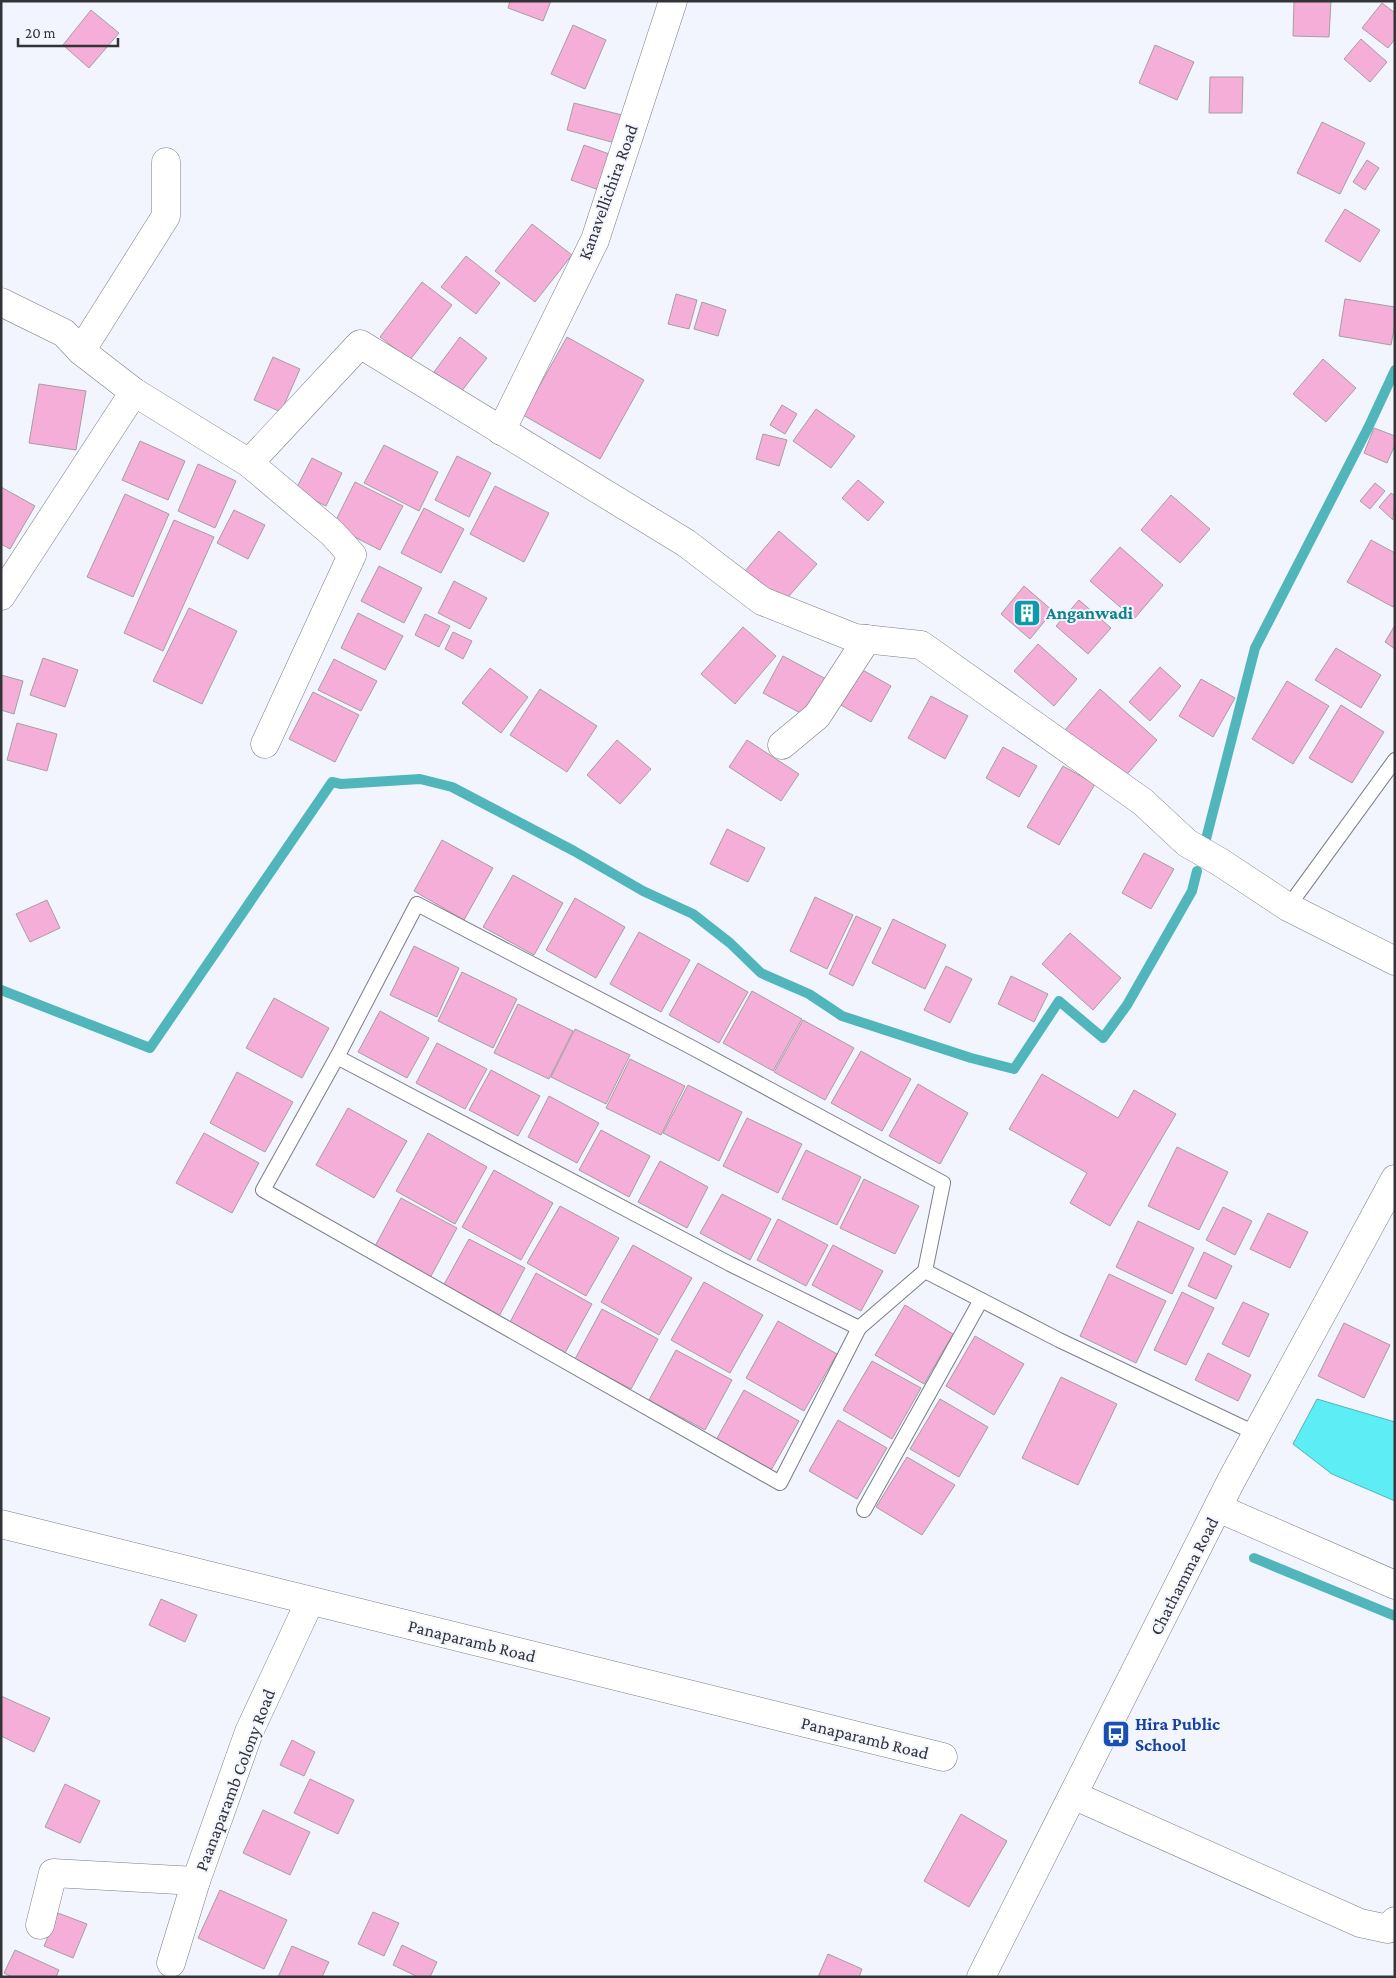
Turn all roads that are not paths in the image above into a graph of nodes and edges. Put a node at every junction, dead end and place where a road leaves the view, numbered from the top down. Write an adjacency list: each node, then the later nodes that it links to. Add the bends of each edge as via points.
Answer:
1 (673, 1): 6 (street, Kanavellichira Road, via 595,240)
2 (166, 162): 4 (street, via 166,216)
3 (1, 302): 4 (street, via 64,333)
4 (81, 351): 5 (street)
5 (134, 392): 7 (street); 8 (street)
6 (501, 431): 7 (street, via 360,344); 9 (street, via 686,543 762,601 855,638)
7 (249, 463): 10 (street, via 332,533 352,555)
8 (1, 596)
9 (867, 639): 11 (street, via 818,716); 13 (street, via 920,645 1143,802 1187,843)
10 (265, 744)
11 (782, 745)
12 (1395, 760): 13 (lane)
13 (1288, 907): 14 (street)
14 (1395, 961)
15 (338, 1057): 17 (lane, via 417,904 942,1183); 19 (lane, via 730,1264); 19 (lane, via 263,1190 780,1484)
16 (1395, 1179): 20 (street, Chathamma Road)
17 (925, 1272): 18 (lane); 19 (lane)
18 (981, 1300): 20 (lane); 22 (lane)
19 (859, 1328)
20 (1257, 1434): 21 (street, Chathamma Road)
21 (1218, 1508): 24 (street); 27 (street, Chathamma Road)
22 (864, 1510)
23 (1, 1524): 25 (street, Panaparamb Road)
24 (1395, 1585)
25 (310, 1601): 26 (street, Panaparamb Road); 28 (street, Paanaparamb Colony Road, via 249,1732)
26 (943, 1757)
27 (1073, 1796): 29 (street, via 1360,1923 1388,1929); 32 (street, Chathamma Road)
28 (196, 1881): 30 (street, via 53,1873); 31 (street, Paanaparamb Colony Road)
29 (1395, 1921)
30 (40, 1925)
31 (171, 1963)
32 (981, 1977)

